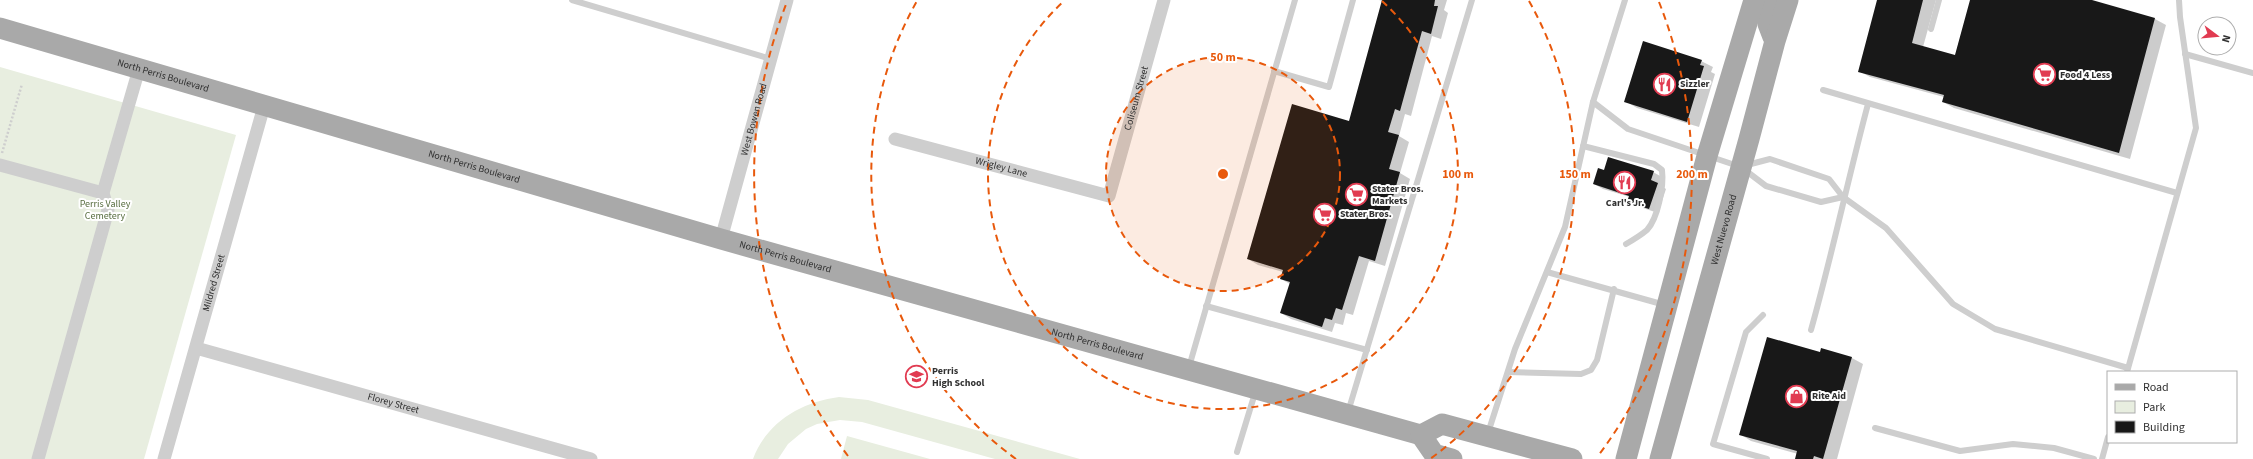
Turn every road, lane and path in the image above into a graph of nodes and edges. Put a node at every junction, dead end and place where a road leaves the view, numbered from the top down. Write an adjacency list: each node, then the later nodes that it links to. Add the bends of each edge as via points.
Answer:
1 (572, 0): 17 (lane)
2 (787, 0): 17 (street, West Bowen Road)
3 (1164, 0): 34 (street, Coliseum Street)
4 (1295, 0): 19 (lane)
5 (1353, 0): 19 (lane, via 1329,87)
6 (1472, 0): 45 (lane)
7 (1625, 0): 23 (lane)
8 (1754, 0): 28 (main road)
9 (1771, 0): 15 (main road, via 1768,24)
10 (1788, 0): 15 (main road, West Nuevo Road)
11 (1939, 0): 14 (lane)
12 (2179, 0): 16 (lane)
13 (0, 28): 18 (main road, North Perris Boulevard)
14 (1931, 29)
15 (1775, 41): 31 (main road, West Nuevo Road)
16 (2185, 54): 20 (lane); 32 (lane, via 2196,128)
17 (771, 59): 36 (street, West Bowen Road)
18 (139, 69): 25 (main road, North Perris Boulevard); 33 (street)
19 (1274, 72): 41 (lane)
20 (2253, 73)
21 (22, 84): 29 (path)
22 (1823, 90): 24 (lane)
23 (1593, 102): 27 (lane); 28 (lane, via 1628,130)
24 (1868, 104): 32 (lane); 35 (lane)
25 (264, 106): 36 (main road, North Perris Boulevard); 44 (street, Mildred Street)
26 (895, 139): 34 (street, Wrigley Lane)
27 (1583, 146): 37 (lane, via 1654,164 1662,170 1663,182 1654,217 1647,229); 38 (lane, via 1565,227)
28 (1707, 156): 31 (lane); 40 (main road)
29 (0, 160)
30 (0, 164): 33 (street)
31 (1741, 167): 35 (lane, via 1766,186 1821,202); 35 (lane, via 1770,159 1829,179); 62 (main road, West Nuevo Road)
32 (2177, 193): 47 (lane)
33 (103, 194): 56 (street, via 108,210)
34 (1109, 196)
35 (1843, 197): 43 (lane, via 1833,252); 47 (lane, via 1886,228 1953,304 1995,329)
36 (721, 239): 46 (main road, North Perris Boulevard)
37 (1626, 244)
38 (1547, 272): 39 (lane); 48 (lane)
39 (1614, 289): 40 (lane); 48 (lane, via 1597,360 1591,370 1581,374)
40 (1667, 305): 61 (main road)
41 (1206, 306): 45 (lane); 46 (lane)
42 (1763, 315): 63 (lane, via 1746,332 1713,444)
43 (1811, 330)
44 (196, 348): 57 (street, Mildred Street); 58 (street, Florey Street)
45 (1367, 350): 50 (lane)
46 (1188, 370): 49 (main road, North Perris Boulevard)
47 (2127, 370)
48 (1508, 372): 53 (lane)
49 (1256, 389): 50 (main road, North Perris Boulevard); 55 (lane)
50 (1348, 415): 52 (main road, North Perris Boulevard)
51 (1875, 428): 64 (lane, via 1960,451 2014,444 2054,448)
52 (1421, 435): 53 (main road, via 1442,424); 59 (main road, via 1434,454)
53 (1487, 436): 60 (main road)
54 (2107, 441): 65 (lane)
55 (1237, 452)
56 (38, 459)
57 (164, 459)
58 (591, 459)
59 (1452, 459)
60 (1572, 459)
61 (1626, 459)
62 (1660, 459)
63 (1767, 459)
64 (2094, 459)
65 (2102, 459)

